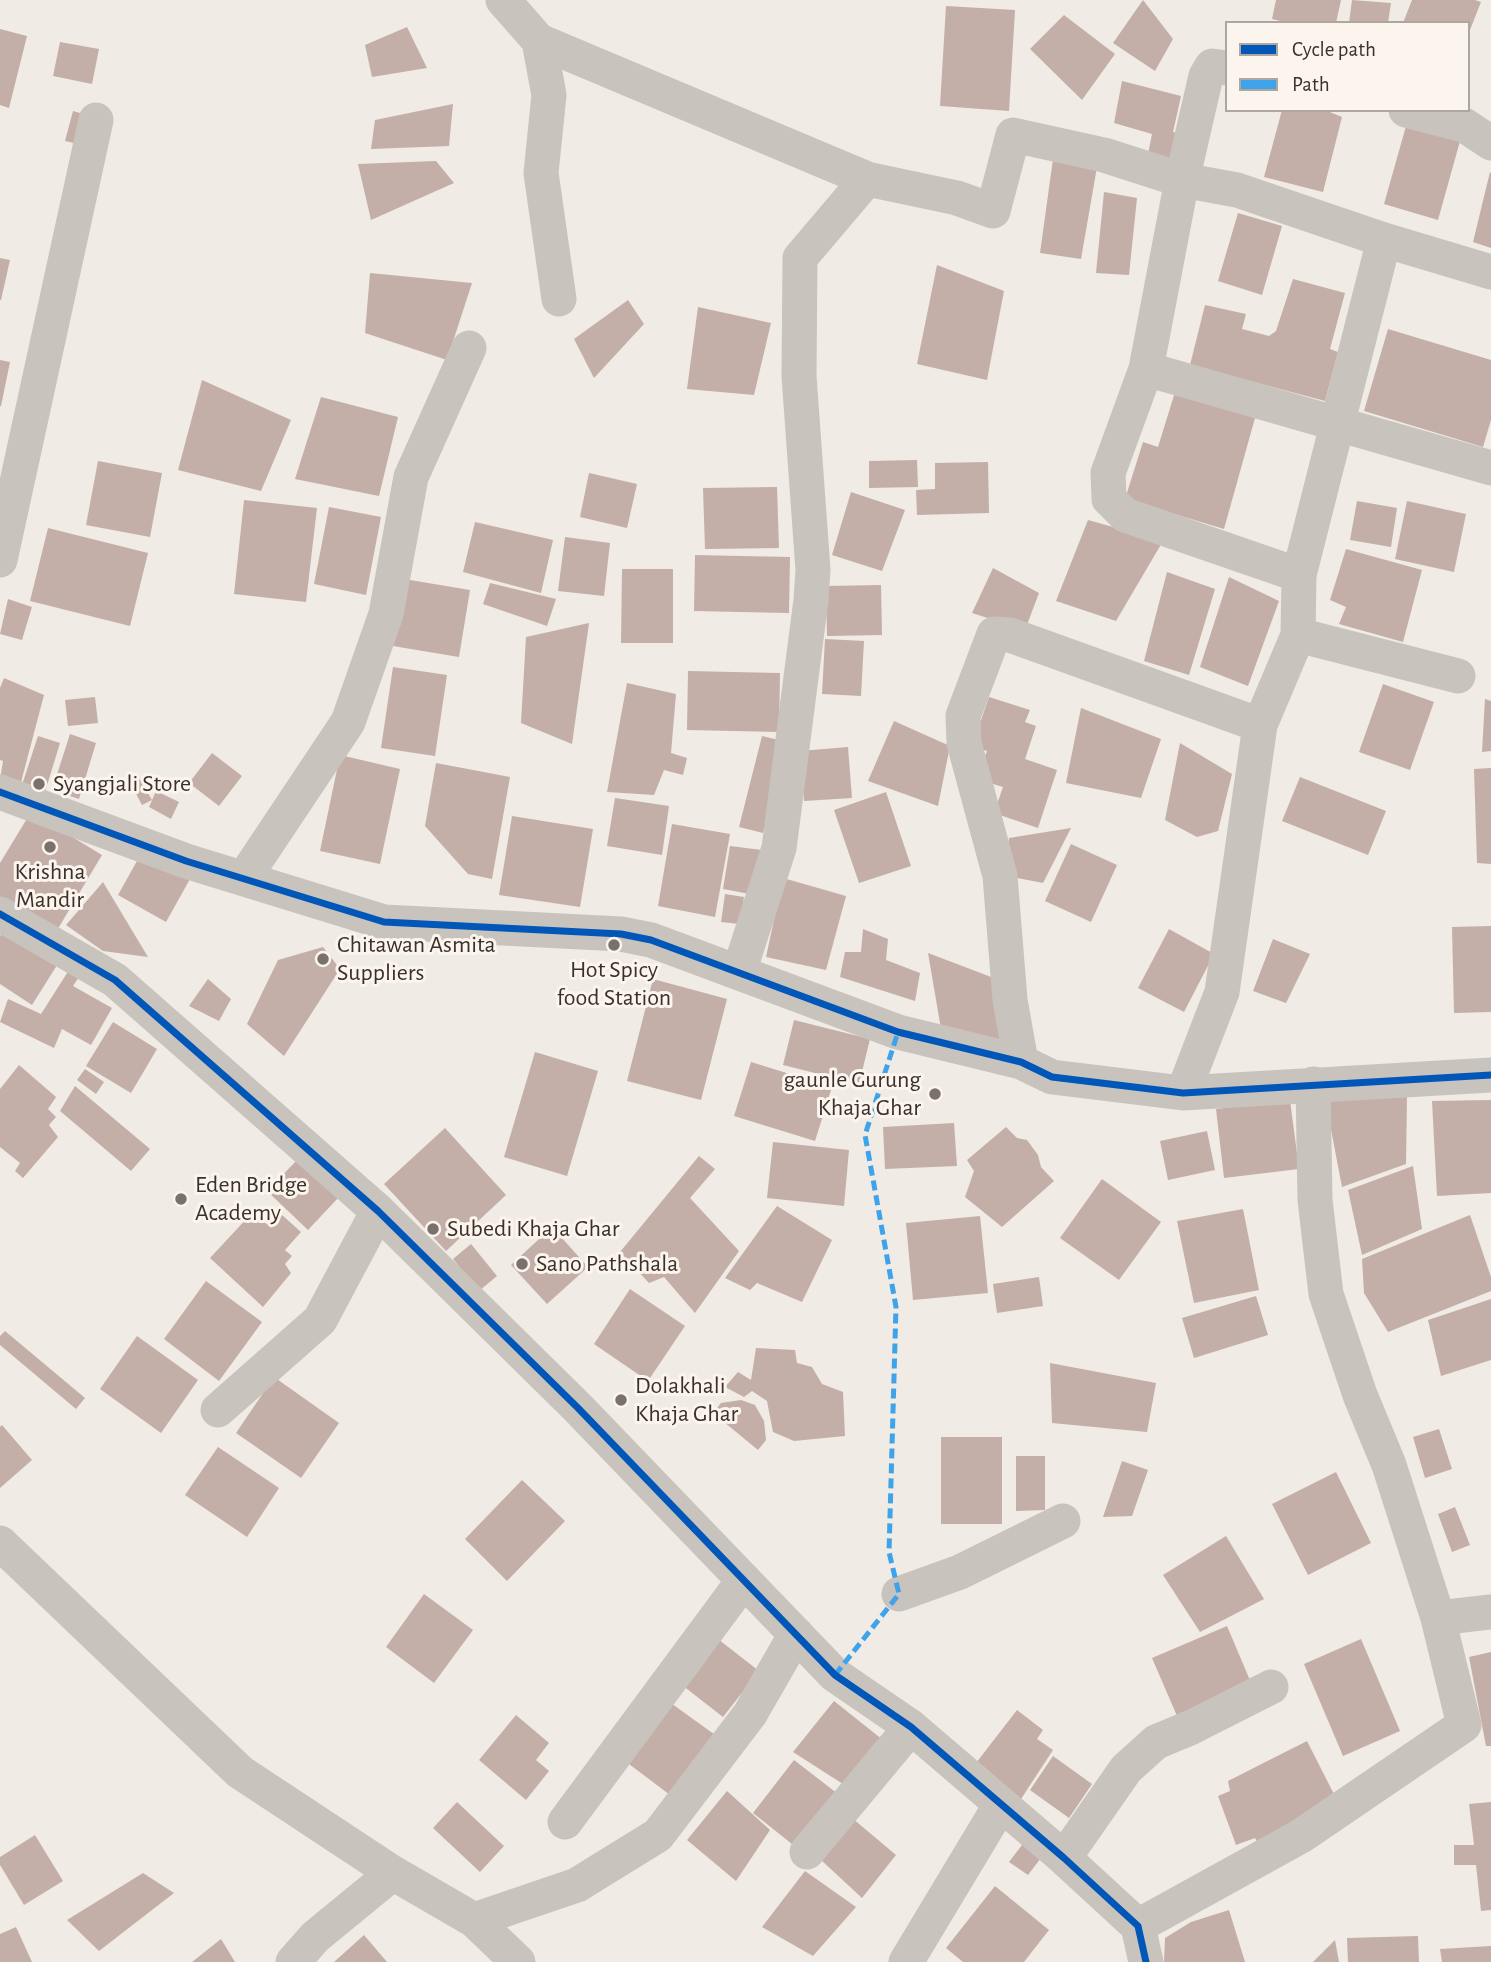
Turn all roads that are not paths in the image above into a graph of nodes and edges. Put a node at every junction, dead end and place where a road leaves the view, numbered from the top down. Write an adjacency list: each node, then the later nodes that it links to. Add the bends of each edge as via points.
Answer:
1 (503, 0): 2 (street)
2 (539, 41): 7 (street); 11 (street, via 549,95 541,173)
3 (1225, 68): 8 (street, via 1212,66 1206,76)
4 (1414, 112): 6 (street, via 1464,125)
5 (96, 120): 16 (street)
6 (1491, 143)
7 (867, 178): 8 (street, via 957,198 992,211 1013,135 1104,155); 24 (street, via 800,258 799,376 812,590 779,848)
8 (1182, 180): 9 (street, via 1237,190); 13 (street)
9 (1384, 240): 10 (street); 14 (street)
10 (1491, 272)
11 (559, 299)
12 (469, 348): 22 (street, via 411,477 386,614 348,722)
13 (1146, 369): 14 (street); 17 (street, via 1108,472 1109,499 1125,515)
14 (1339, 426): 15 (street); 17 (street)
15 (1491, 468)
16 (0, 560)
17 (1299, 575): 18 (street)
18 (1298, 635): 19 (street); 20 (street)
19 (1458, 676)
20 (1260, 725): 25 (street, via 1010,635 994,634 963,716 964,743 1000,876 1010,1000); 28 (street, via 1222,992)
21 (0, 792): 22 (street)
22 (244, 878): 24 (street, via 384,922 621,934)
23 (3, 922): 29 (street, via 114,980)
24 (740, 972): 25 (street, via 898,1032)
25 (1021, 1062): 28 (street, via 1052,1077)
26 (1491, 1075): 27 (street)
27 (1313, 1084): 28 (street); 36 (street, via 1315,1200 1326,1294 1389,1465)
28 (1184, 1093)
29 (378, 1211): 30 (street, via 320,1320); 33 (street)
30 (218, 1410)
31 (1063, 1521): 34 (street, via 960,1572)
32 (0, 1543): 44 (street, via 240,1772)
33 (744, 1580): 37 (street); 41 (street)
34 (899, 1594)
35 (1491, 1612): 36 (street)
36 (1438, 1618): 46 (street, via 1464,1725 1301,1836)
37 (796, 1634): 39 (street, via 835,1675); 45 (street, via 750,1714 658,1835 577,1885)
38 (1272, 1687): 43 (street, via 1156,1741 1126,1769)
39 (911, 1727): 40 (street); 42 (street)
40 (1002, 1804): 43 (street); 49 (street)
41 (565, 1822)
42 (807, 1852)
43 (1064, 1858): 46 (street)
44 (393, 1873): 45 (street); 47 (street, via 315,1937)
45 (474, 1920): 48 (street)
46 (1138, 1926): 50 (street)
47 (293, 1962)
48 (518, 1962)
49 (906, 1962)
50 (1146, 1962)

